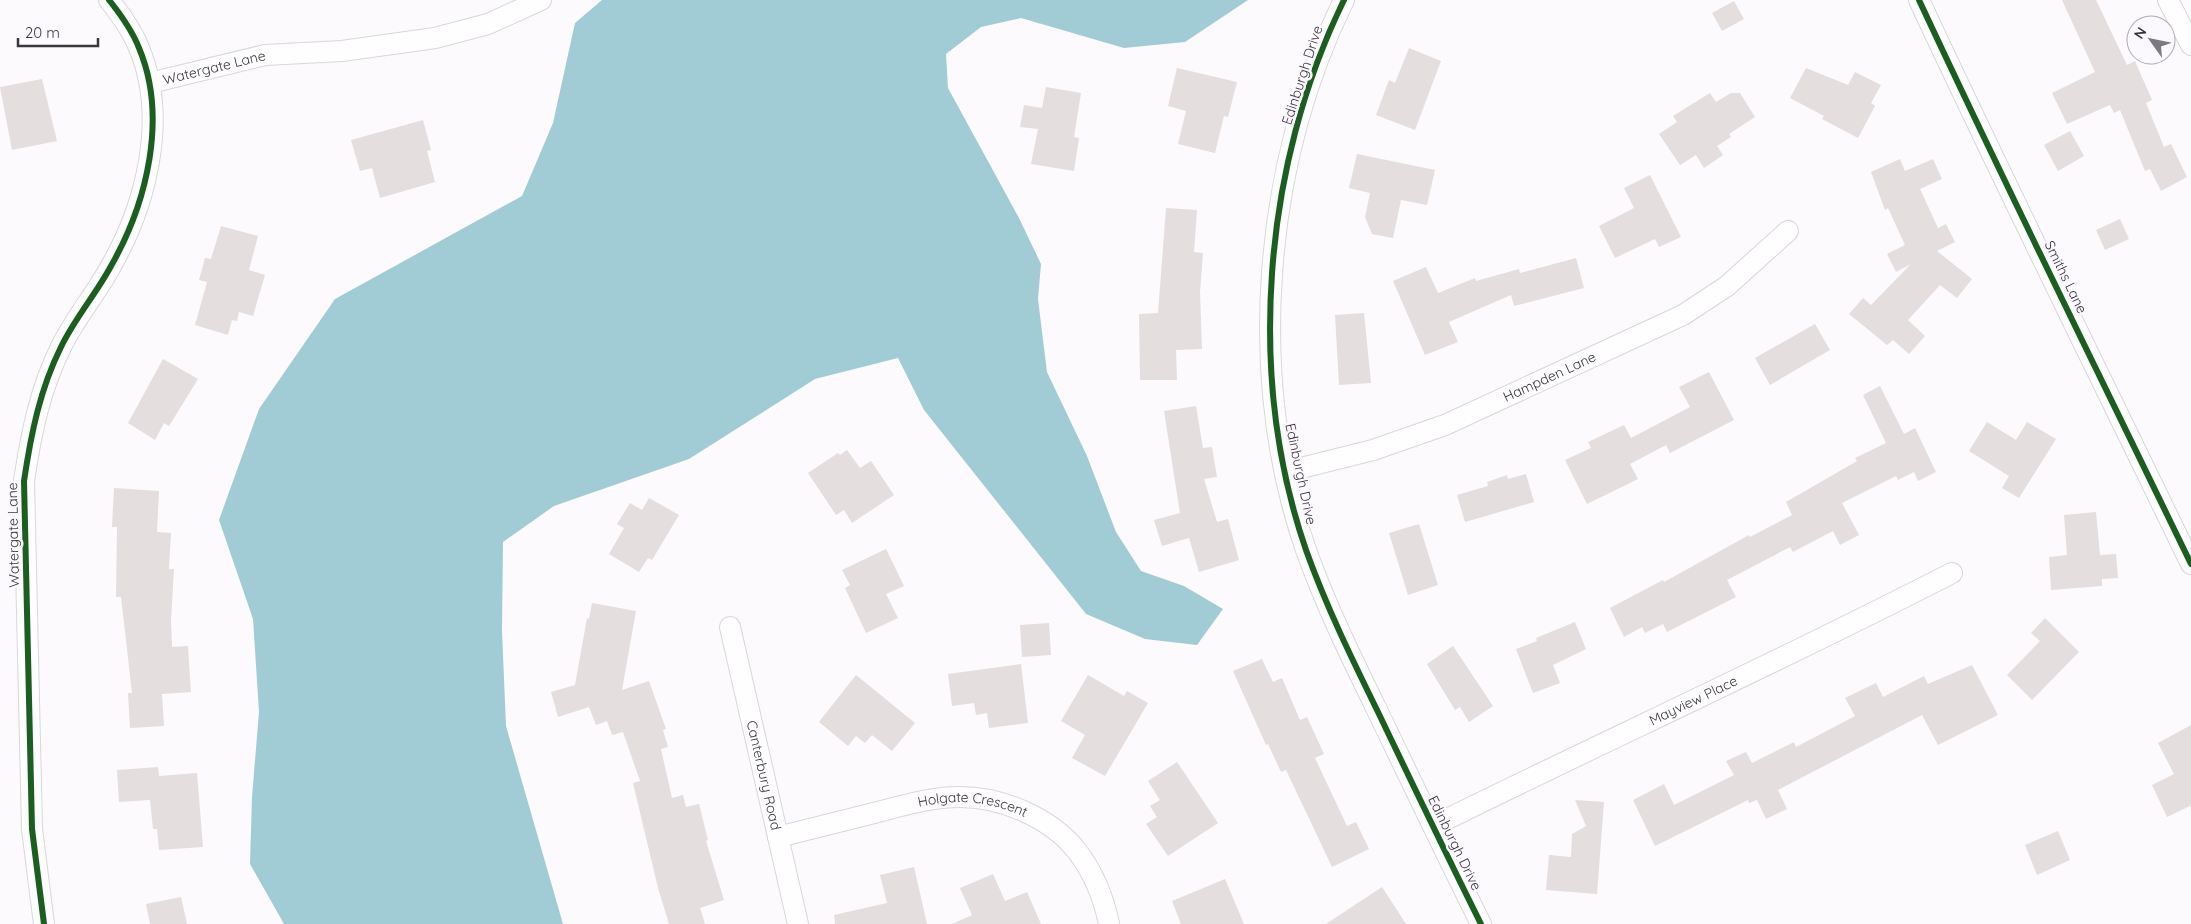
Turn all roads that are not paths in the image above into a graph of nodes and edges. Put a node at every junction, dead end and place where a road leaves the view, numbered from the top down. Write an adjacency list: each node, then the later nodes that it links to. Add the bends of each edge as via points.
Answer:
1 (109, 0): 7 (street, via 124,19 139,48)
2 (541, 0): 7 (street, Watergate Lane, via 488,24 435,38 342,51 265,55)
3 (1344, 0): 9 (street, Edinburgh Drive, via 1328,32 1307,92 1279,208 1271,276 1270,344 1275,412)
4 (1919, 0): 10 (street, Smiths Lane, via 1995,164)
5 (2168, 0): 6 (street)
6 (2191, 45)
7 (150, 83): 15 (street, Watergate Lane, via 152,137 145,179 132,223 112,266 62,346 43,389 31,434 24,481 32,828)
8 (1788, 232): 9 (street, Hampden Lane, via 1727,286 1675,319 1445,425 1373,450)
9 (1285, 472): 13 (street, Edinburgh Drive, via 1306,549 1331,615)
10 (2191, 564)
11 (1952, 573): 13 (street, Mayview Place)
12 (730, 627): 14 (street, Canterbury Road)
13 (1433, 826): 18 (street, Edinburgh Drive)
14 (778, 837): 16 (street, Canterbury Road); 17 (street, Holgate Crescent, via 908,804 960,797 996,802 1030,814 1062,836 1078,852 1100,892)
15 (44, 924)
16 (798, 924)
17 (1109, 924)
18 (1481, 924)

